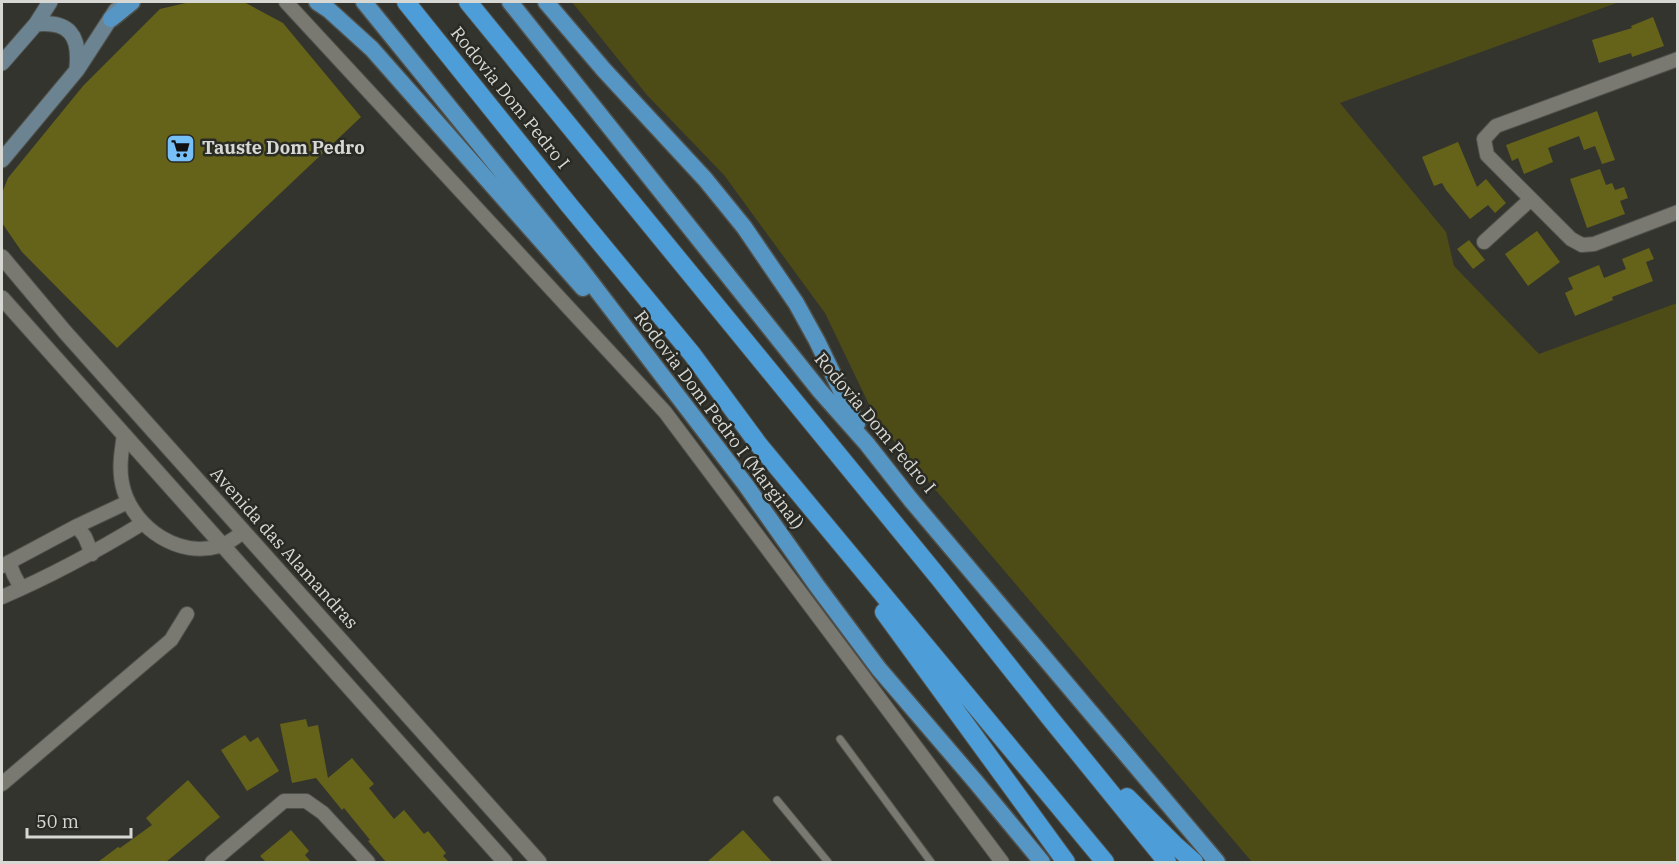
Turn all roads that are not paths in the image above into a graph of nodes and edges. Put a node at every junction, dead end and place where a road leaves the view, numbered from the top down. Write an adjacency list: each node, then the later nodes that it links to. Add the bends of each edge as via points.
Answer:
1 (50, 2): 12 (main road)
2 (121, 2): 11 (main road)
3 (132, 2): 11 (highway)
4 (286, 2): 48 (street, via 665,412)
5 (317, 2): 22 (highway, via 372,49 561,265)
6 (364, 2): 22 (highway, Rodovia Dom Pedro I (Marginal))
7 (406, 2): 25 (highway, Rodovia Dom Pedro I, via 692,354)
8 (468, 2): 36 (highway, Rodovia Dom Pedro I)
9 (510, 2): 24 (highway, Rodovia Dom Pedro I, via 820,391)
10 (546, 2): 24 (highway, via 744,227 818,341)
11 (111, 19): 15 (main road)
12 (36, 24): 14 (main road); 15 (main road, via 63,27 74,36 79,49)
13 (1677, 59): 17 (street, via 1496,126 1484,138 1487,155)
14 (2, 63)
15 (77, 70): 16 (main road)
16 (2, 160)
17 (1531, 199): 18 (street, via 1571,239 1582,244); 19 (street)
18 (1677, 212)
19 (1484, 242)
20 (2, 257): 29 (street, Avenida das Alamandras)
21 (2, 298): 23 (street)
22 (645, 353): 49 (highway, Rodovia Dom Pedro I (Marginal), via 879,669)
23 (124, 435): 26 (street, via 120,463); 30 (street)
24 (867, 444): 54 (highway, Rodovia Dom Pedro I)
25 (795, 488): 50 (highway); 51 (highway, Rodovia Dom Pedro I)
26 (128, 502): 27 (street); 28 (street)
27 (143, 523): 30 (street, via 162,538 180,545 198,549); 31 (street)
28 (77, 526): 31 (street); 32 (street)
29 (243, 532): 30 (street); 39 (street, Avenida das Alamandras)
30 (222, 546): 41 (street)
31 (92, 554): 33 (street)
32 (5, 564): 33 (street)
33 (21, 588): 34 (street)
34 (2, 597)
35 (188, 614): 38 (street, via 171,640)
36 (1050, 718): 52 (highway, Rodovia Dom Pedro I); 53 (highway)
37 (840, 739): 47 (lane)
38 (2, 784)
39 (475, 791): 41 (street, via 461,795); 45 (street, Avenida das Alamandras)
40 (777, 800): 46 (lane)
41 (455, 807): 44 (street)
42 (212, 862): 43 (street, via 284,801 306,801 323,813)
43 (368, 862)
44 (505, 862)
45 (539, 862)
46 (828, 862)
47 (932, 862)
48 (1002, 862)
49 (1042, 862)
50 (1066, 862)
51 (1105, 862)
52 (1167, 862)
53 (1194, 862)
54 (1217, 862)

